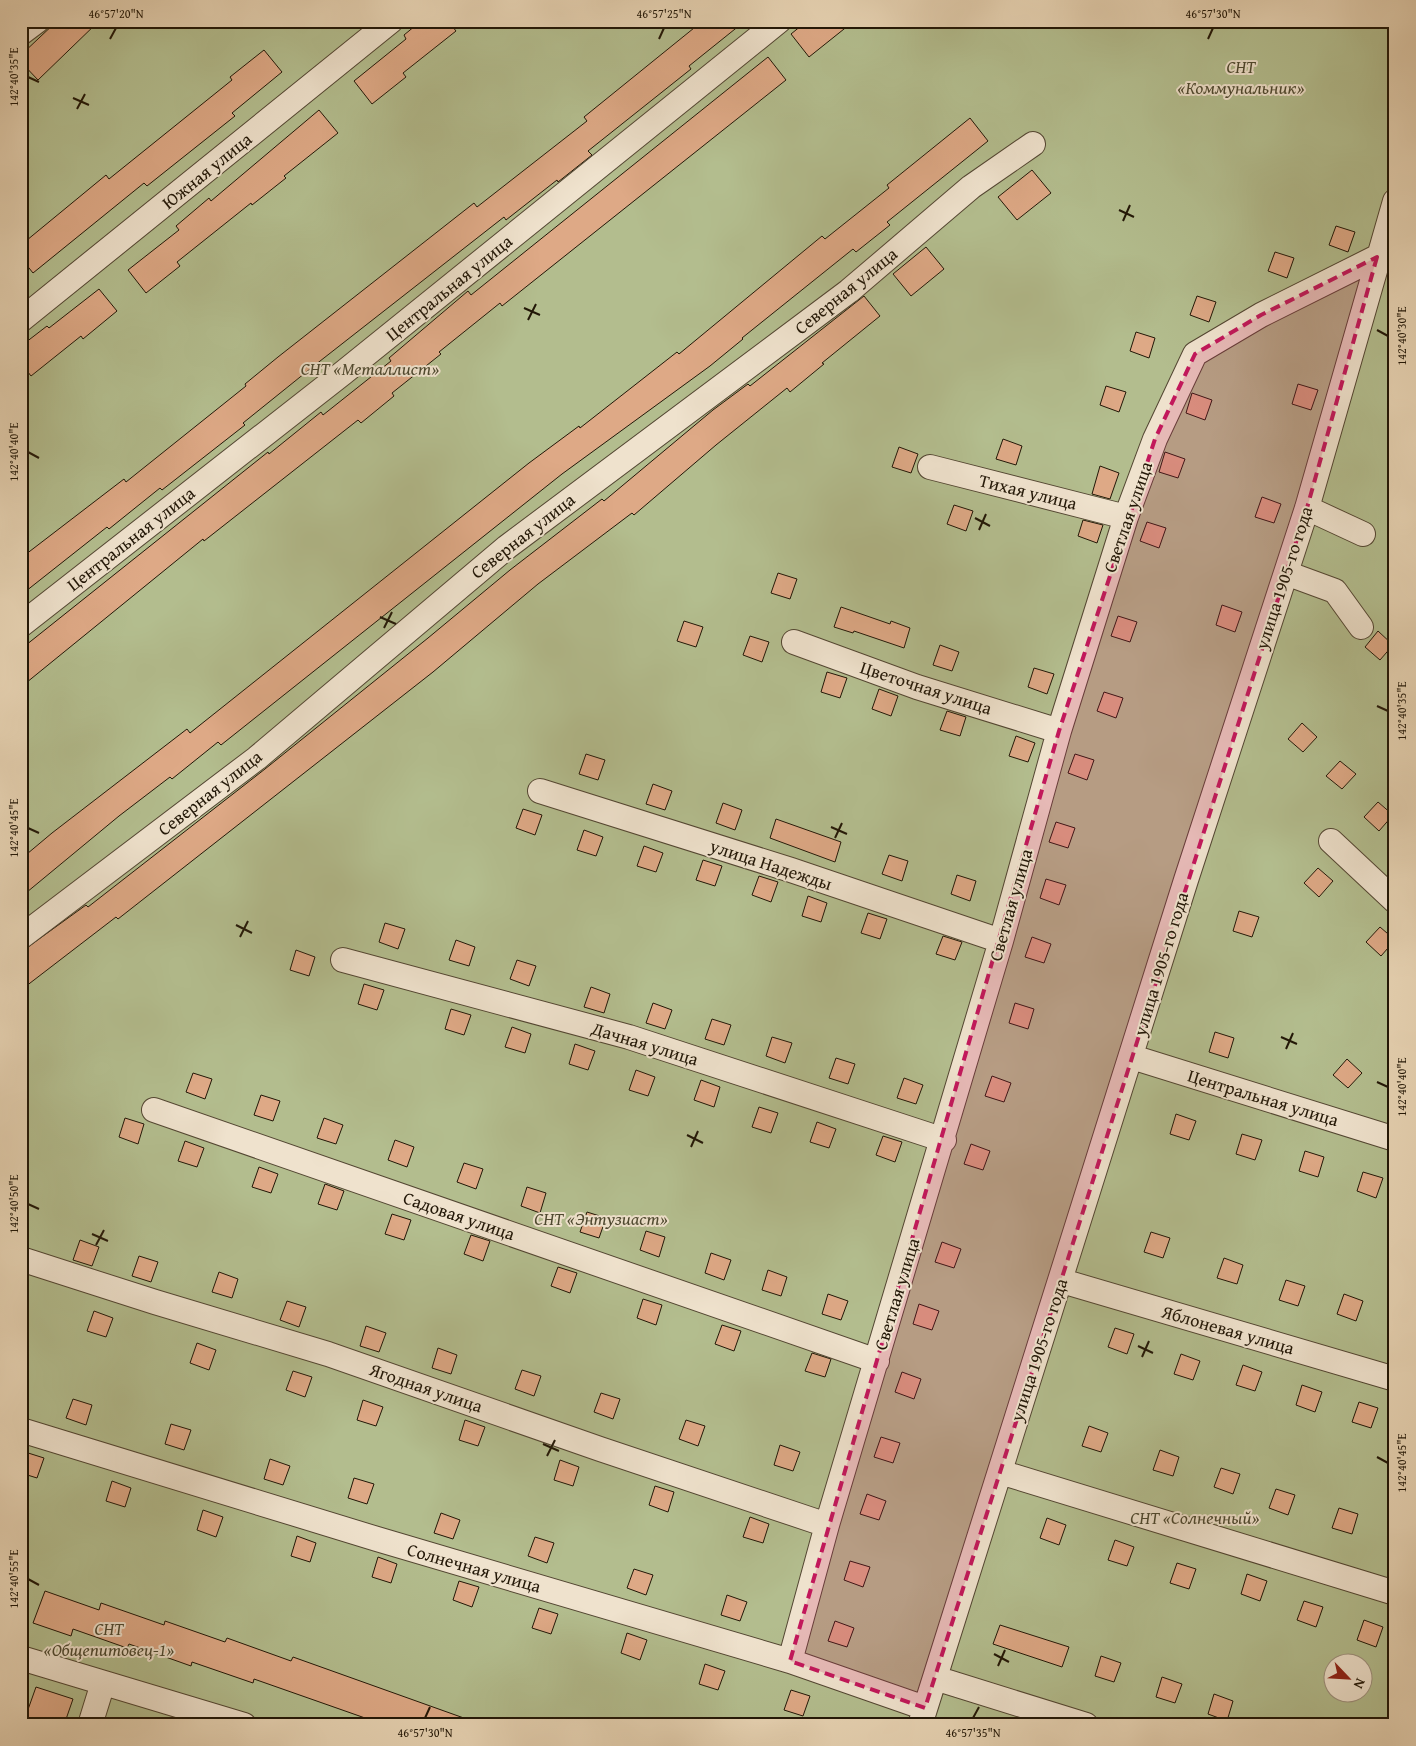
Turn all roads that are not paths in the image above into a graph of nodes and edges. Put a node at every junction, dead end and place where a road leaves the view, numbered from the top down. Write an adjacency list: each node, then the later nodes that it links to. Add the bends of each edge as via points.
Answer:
1 (37, 21): 4 (street)
2 (391, 21): 8 (street, Южная улица)
3 (779, 21): 14 (street, Центральная улица, via 343,373)
4 (21, 33)
5 (1033, 144): 21 (street, Северная улица, via 971,187 849,291 507,547 256,758)
6 (1395, 201): 7 (street, улица 1905-го года)
7 (1377, 258): 10 (street, улица 1905-го года); 11 (street, Светлая улица, via 1262,315 1195,354 1156,439)
8 (21, 320)
9 (930, 467): 11 (street, Тихая улица)
10 (1307, 508): 12 (street); 13 (street, улица 1905-го года)
11 (1126, 517): 17 (street, Светлая улица)
12 (1364, 534)
13 (1286, 573): 15 (street, via 1335,591); 24 (street, улица 1905-го года)
14 (21, 625)
15 (1362, 627)
16 (794, 642): 17 (street, Цветочная улица, via 917,687)
17 (1059, 731): 22 (street, Светлая улица)
18 (540, 791): 22 (street, улица Надежды)
19 (1331, 841): 20 (street)
20 (1395, 901)
21 (21, 937)
22 (1002, 941): 27 (street, Светлая улица)
23 (343, 960): 27 (street, Дачная улица, via 630,1037)
24 (1132, 1057): 26 (street, Центральная улица); 29 (street, улица 1905-го года)
25 (154, 1110): 30 (street, Садовая улица)
26 (1395, 1139)
27 (944, 1140): 30 (street, Светлая улица)
28 (21, 1259): 34 (street, Ягодная улица, via 328,1354)
29 (1062, 1281): 31 (street, Яблоневая улица); 33 (street, улица 1905-го года)
30 (877, 1361): 34 (street, Светлая улица)
31 (1395, 1379)
32 (21, 1430): 37 (street, Солнечная улица)
33 (1000, 1472): 35 (street); 38 (street, улица 1905-го года)
34 (828, 1525): 37 (street, Светлая улица)
35 (1395, 1593)
36 (21, 1658): 39 (street)
37 (790, 1661): 40 (street, Солнечная улица)
38 (935, 1678): 40 (street, улица 1905-го года); 43 (street)
39 (103, 1683): 41 (street); 42 (street)
40 (923, 1716)
41 (90, 1725)
42 (244, 1725)
43 (1086, 1725)

